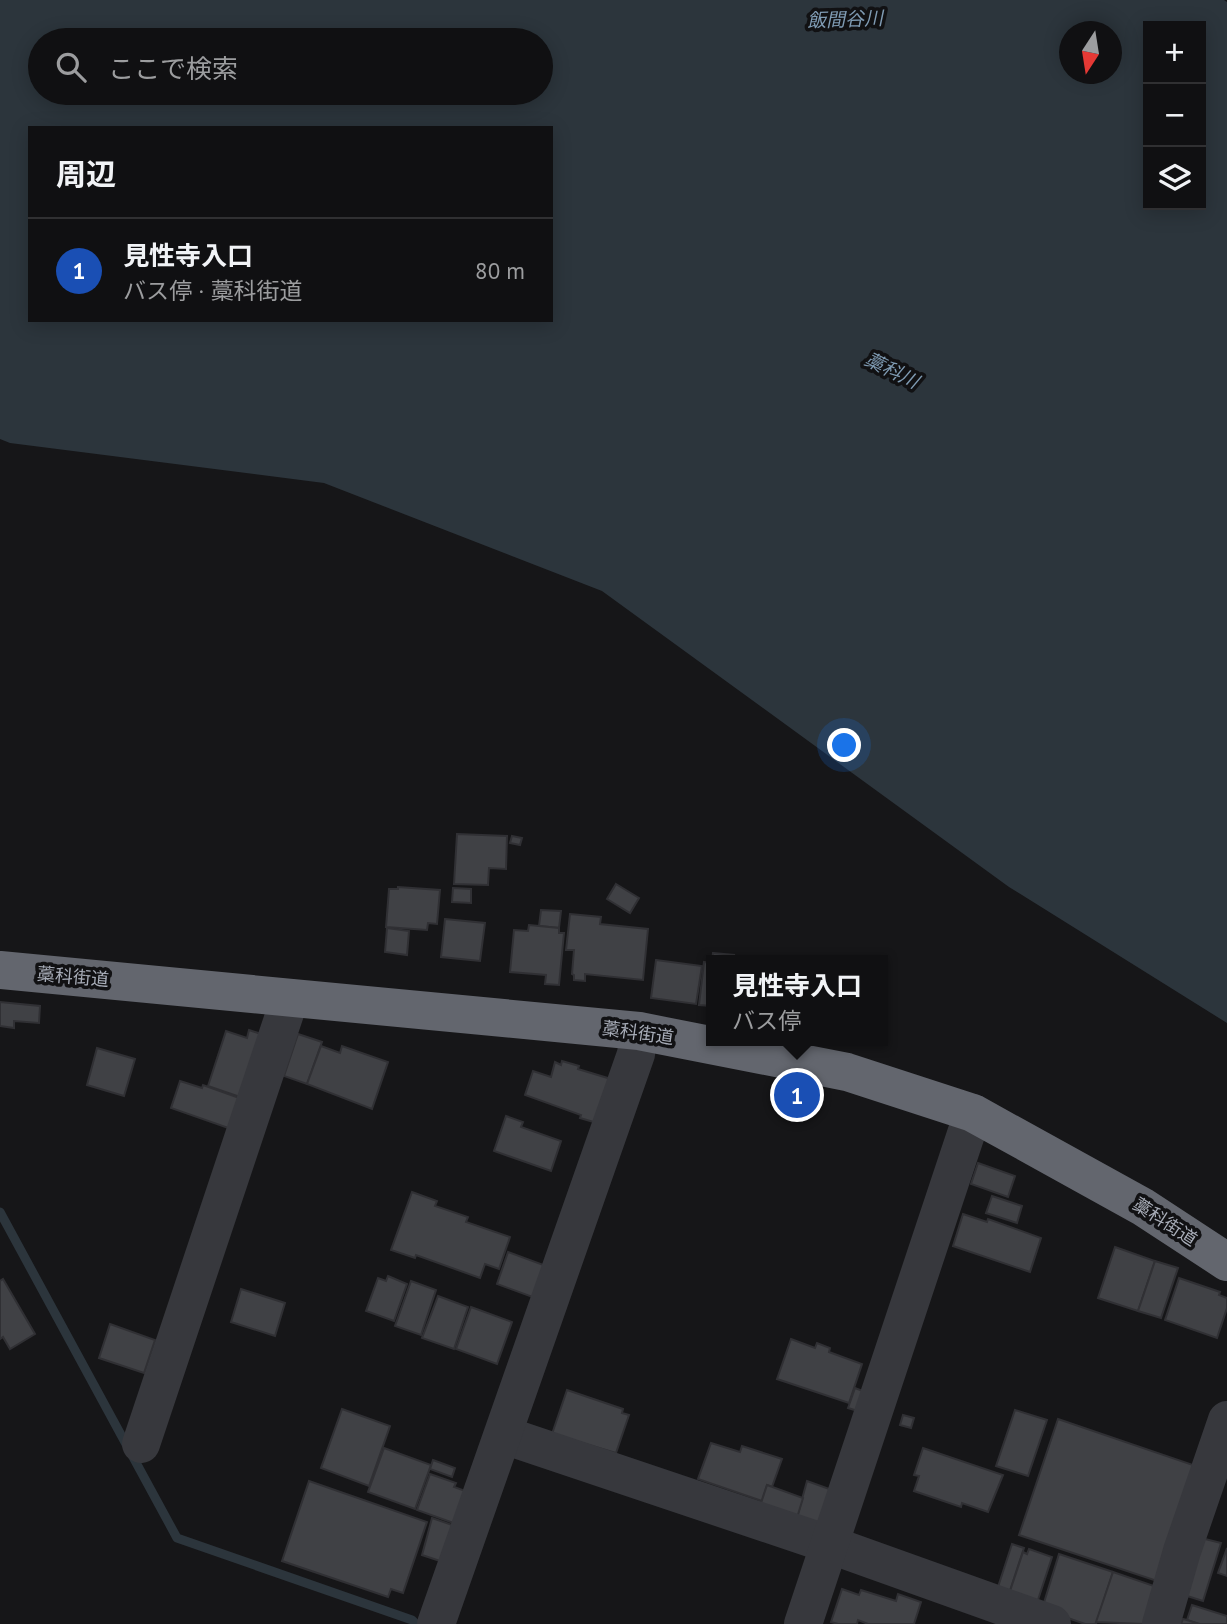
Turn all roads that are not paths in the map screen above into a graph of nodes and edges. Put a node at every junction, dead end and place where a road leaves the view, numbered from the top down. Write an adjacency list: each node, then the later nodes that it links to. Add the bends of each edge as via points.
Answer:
1 (0, 971): 2 (highway, 藁科街道)
2 (290, 998): 3 (highway, 藁科街道); 10 (street)
3 (639, 1031): 4 (highway, 藁科街道); 9 (street, via 636,1054)
4 (706, 1044)
5 (715, 1046): 6 (highway, 藁科街道, via 847,1072)
6 (973, 1113): 7 (highway, 藁科街道, via 1143,1207); 11 (street)
7 (1227, 1262)
8 (1227, 1420): 15 (street)
9 (504, 1435): 11 (street); 12 (street)
10 (141, 1444)
11 (831, 1545): 13 (street); 14 (street)
12 (436, 1624)
13 (803, 1624)
14 (1052, 1624)
15 (1161, 1624)

